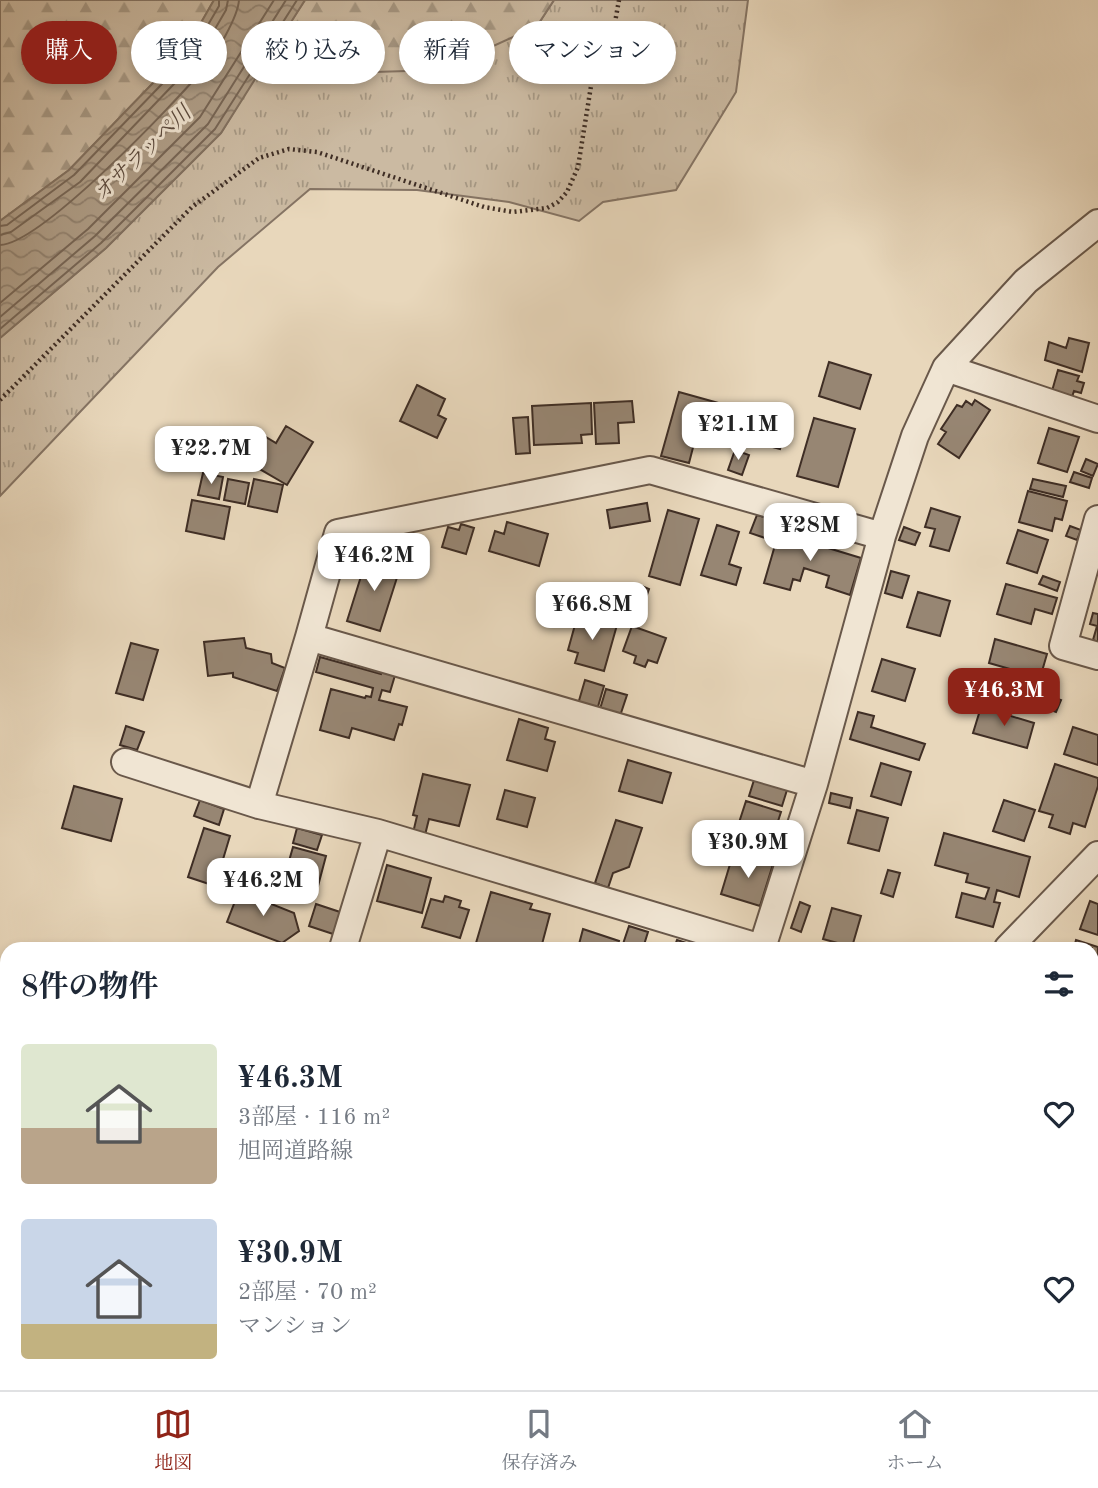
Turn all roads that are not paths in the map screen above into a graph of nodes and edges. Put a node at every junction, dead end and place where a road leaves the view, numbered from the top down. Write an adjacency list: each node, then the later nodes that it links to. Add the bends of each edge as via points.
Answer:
1 (1098, 223): 2 (street, via 1026,281)
2 (946, 368): 3 (street); 5 (street, via 915,436)
3 (1098, 419)
4 (1098, 519): 7 (street, via 1063,646)
5 (882, 537): 6 (street, via 650,470 338,533); 9 (street)
6 (309, 638): 9 (street); 10 (street)
7 (1098, 656)
8 (125, 762): 10 (street)
9 (814, 784): 15 (street)
10 (259, 805): 11 (street)
11 (378, 833): 13 (street); 14 (street)
12 (1098, 855): 16 (street)
13 (345, 942)
14 (742, 942)
15 (764, 942)
16 (1014, 942)

